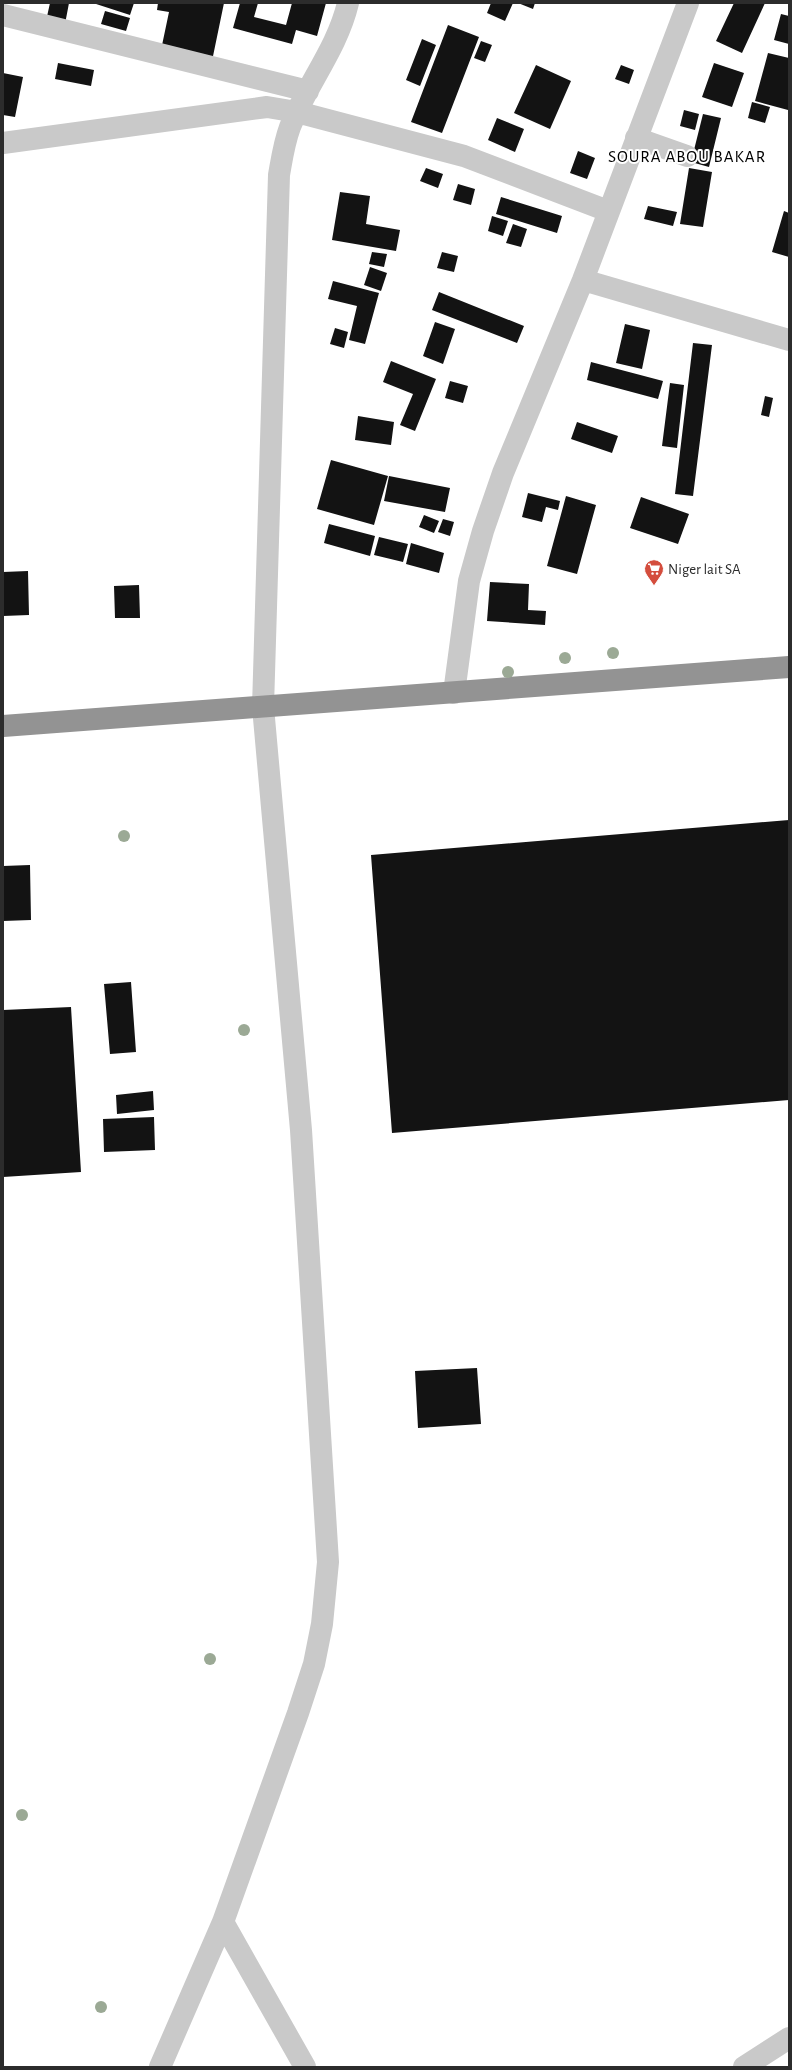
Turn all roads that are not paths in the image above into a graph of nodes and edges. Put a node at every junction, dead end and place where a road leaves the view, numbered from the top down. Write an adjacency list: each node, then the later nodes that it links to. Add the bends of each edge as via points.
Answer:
1 (348, 3): 4 (street, via 333,46)
2 (688, 3): 6 (street)
3 (3, 15): 4 (street)
4 (308, 91): 5 (street)
5 (297, 112): 7 (street, via 267,107 253,108); 9 (street, via 464,156); 14 (street, via 283,147 279,174)
6 (636, 138): 8 (street); 9 (street)
7 (3, 143)
8 (687, 156)
9 (608, 211): 10 (street)
10 (583, 280): 11 (street); 13 (street, via 503,473 483,531 469,581)
11 (789, 340)
12 (789, 667): 13 (highway)
13 (454, 693): 14 (highway)
14 (263, 707): 15 (highway); 16 (street, via 301,1130 328,1562 322,1624 314,1664)
15 (3, 726)
16 (223, 1922): 18 (street); 19 (street)
17 (789, 2038): 22 (street)
18 (292, 2045): 20 (street); 21 (street)
19 (160, 2067)
20 (294, 2067)
21 (305, 2067)
22 (744, 2067)

